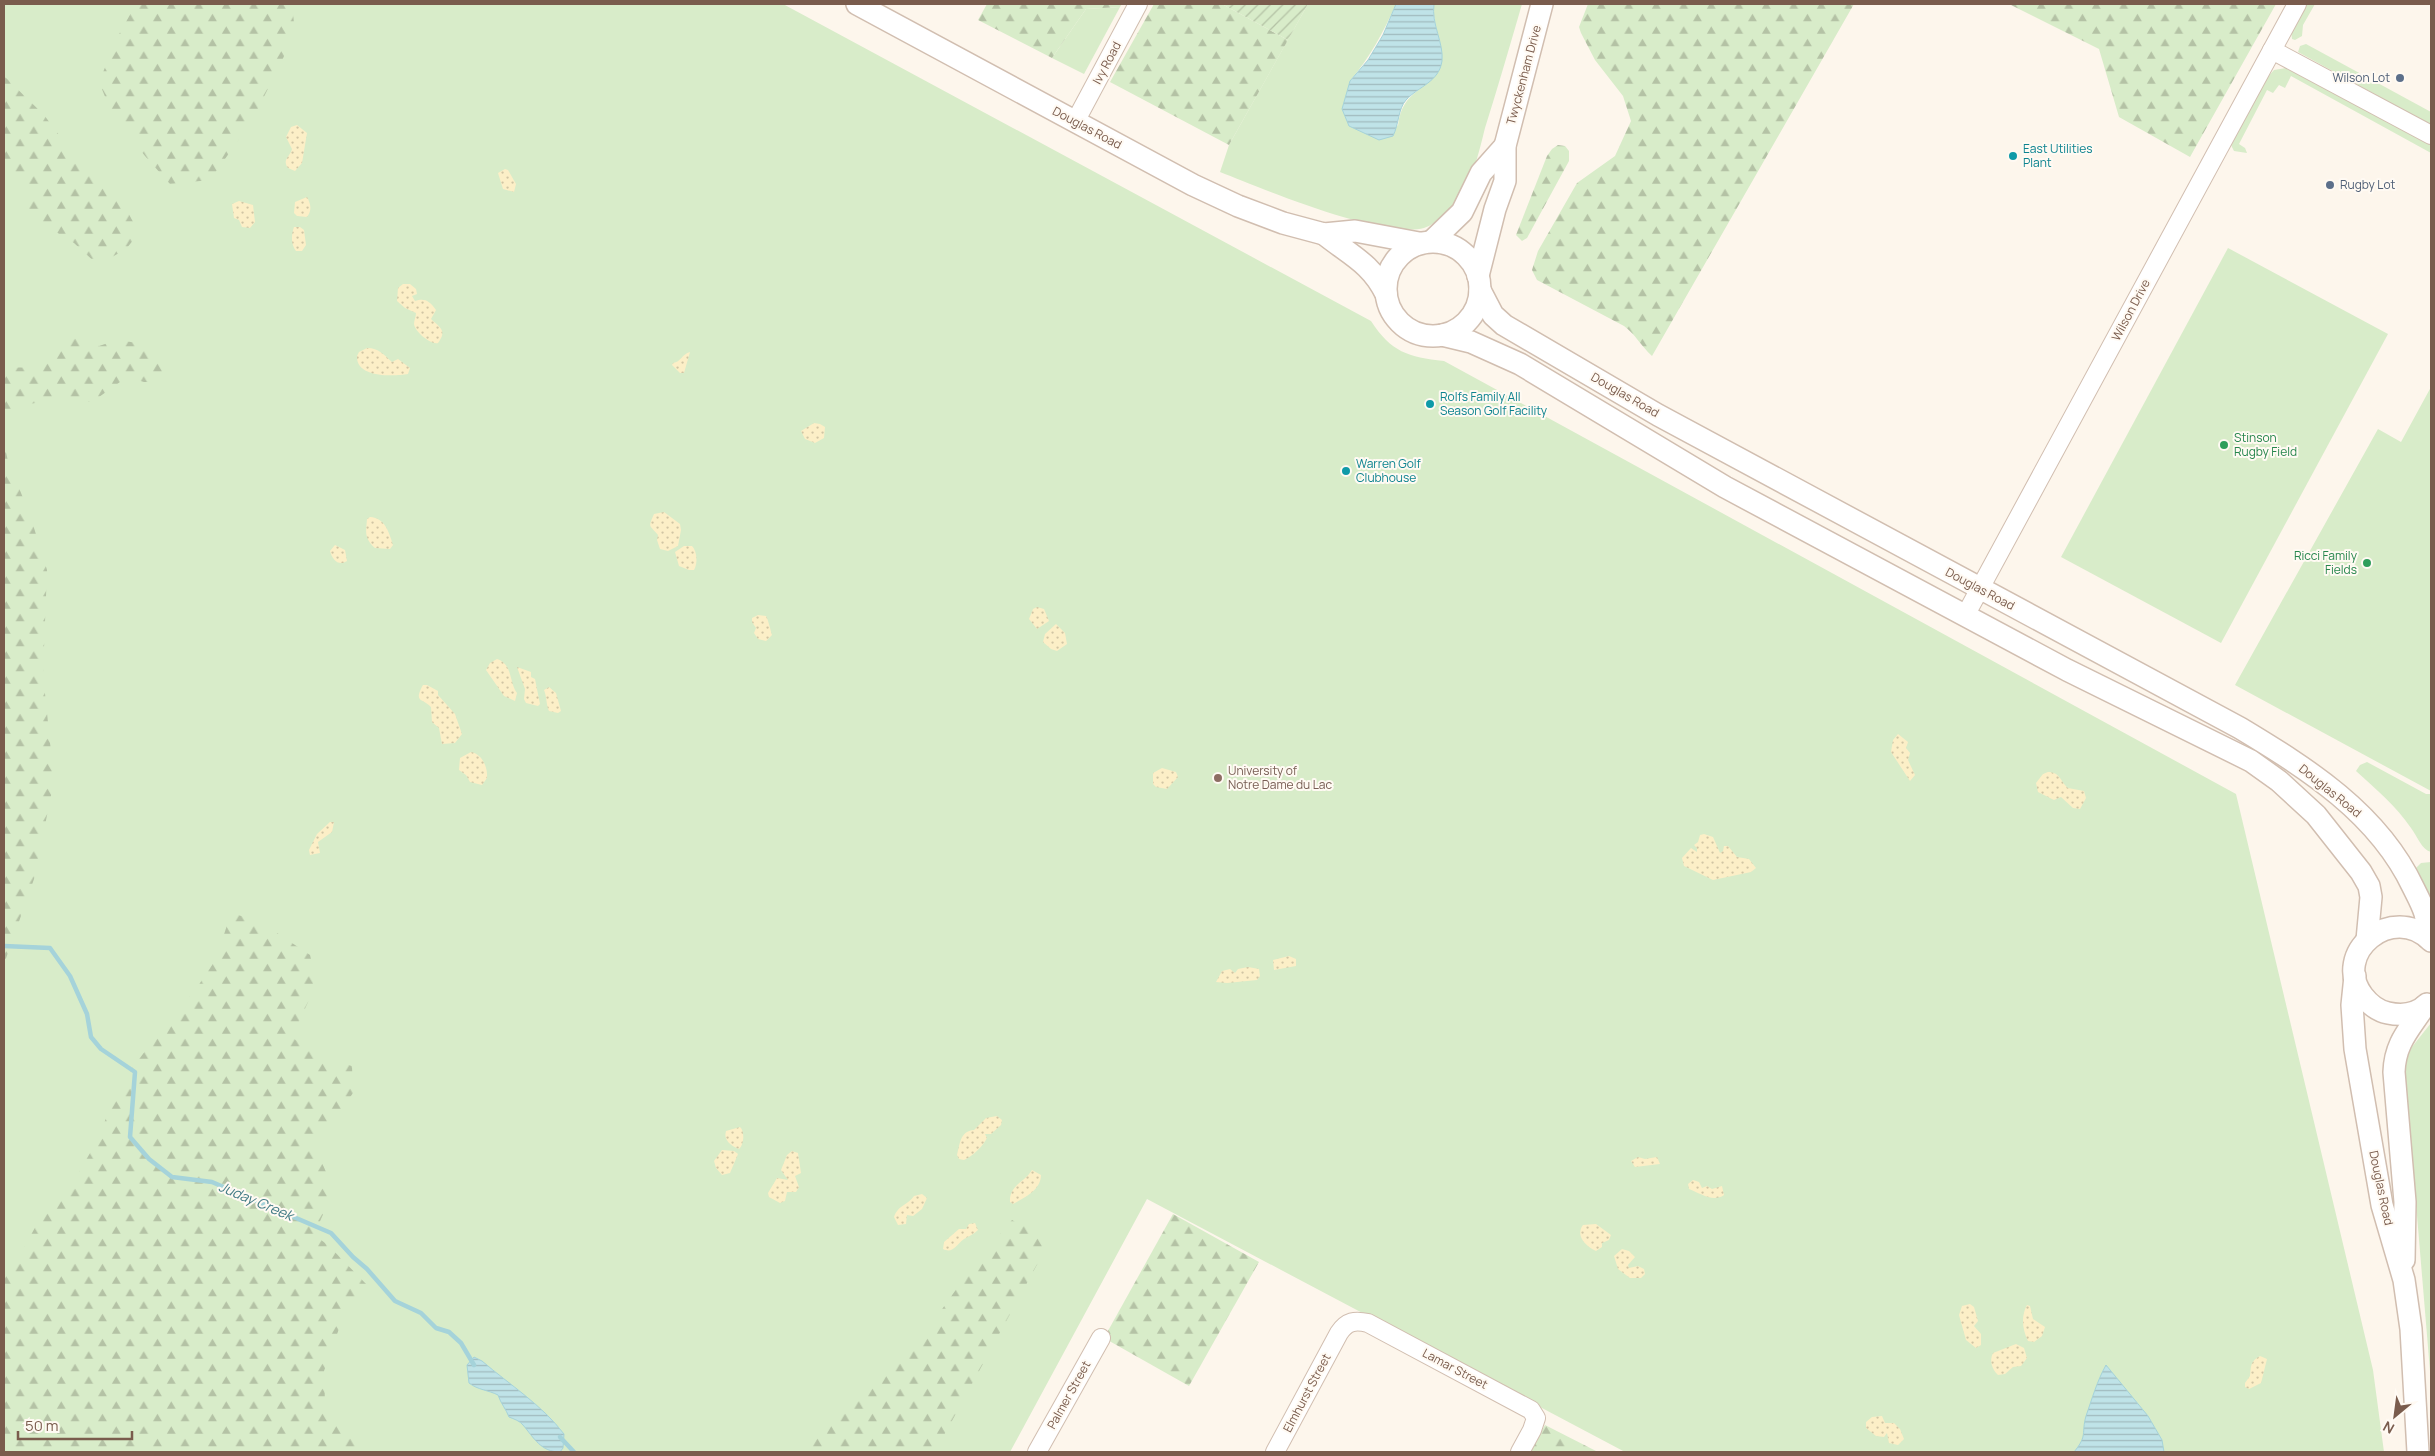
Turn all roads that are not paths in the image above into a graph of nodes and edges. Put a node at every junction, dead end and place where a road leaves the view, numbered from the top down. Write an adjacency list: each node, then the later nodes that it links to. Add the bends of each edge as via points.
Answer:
1 (857, 4): 6 (street, Douglas Road)
2 (1138, 4): 6 (street, Ivy Road)
3 (1542, 4): 8 (street, Twyckenham Drive)
4 (2297, 4): 5 (street, Wilson Drive)
5 (2272, 50): 7 (street); 14 (street, Wilson Drive)
6 (1076, 122): 9 (street, Douglas Road, via 1238,206)
7 (2431, 135)
8 (1505, 146): 10 (street, Twyckenham Drive, via 1481,173 1462,212); 11 (street, Twyckenham Drive, via 1506,181 1495,209)
9 (1324, 234): 10 (street, Douglas Road, via 1355,231); 12 (street, Douglas Road, via 1350,256 1367,265)
10 (1426, 242): 11 (street, via 1447,244 1461,251 1472,262); 12 (street, via 1407,249 1397,257 1386,281)
11 (1479, 283): 13 (street, via 1477,306 1469,319); 14 (street, Douglas Road, via 1494,315 1504,324 1658,415)
12 (1386, 294): 13 (street, via 1390,309 1399,322 1427,336)
13 (1442, 335): 15 (street, Douglas Road, via 1471,342 1520,364 1725,487)
14 (1980, 589): 15 (street, Wilson Drive); 16 (street, Douglas Road, via 2240,728 2329,787 2385,840 2404,869 2429,922)
15 (1965, 616): 17 (street, Douglas Road, via 2206,737 2251,761 2279,781 2316,815 2369,886)
16 (2429, 939): 17 (street, via 2416,930 2403,927 2378,932)
17 (2367, 940): 18 (street, Douglas Road, via 2357,957)
18 (2355, 976): 19 (street, via 2359,991 2368,1003 2381,1011 2396,1015 2411,1013); 20 (street, Douglas Road, via 2352,1005 2355,1049 2382,1205)
19 (2429, 1002): 20 (street, Douglas Road, via 2400,1041 2395,1055 2406,1202)
20 (2404, 1280): 26 (street, Douglas Road, via 2411,1329)
21 (1339, 1333): 24 (street, Elmhurst Street); 25 (street, Lamar Street, via 1345,1324 1356,1320 1368,1323 1531,1410 1536,1418)
22 (1101, 1338): 23 (street, Palmer Street)
23 (1037, 1452)
24 (1275, 1452)
25 (1520, 1452)
26 (2418, 1452)

